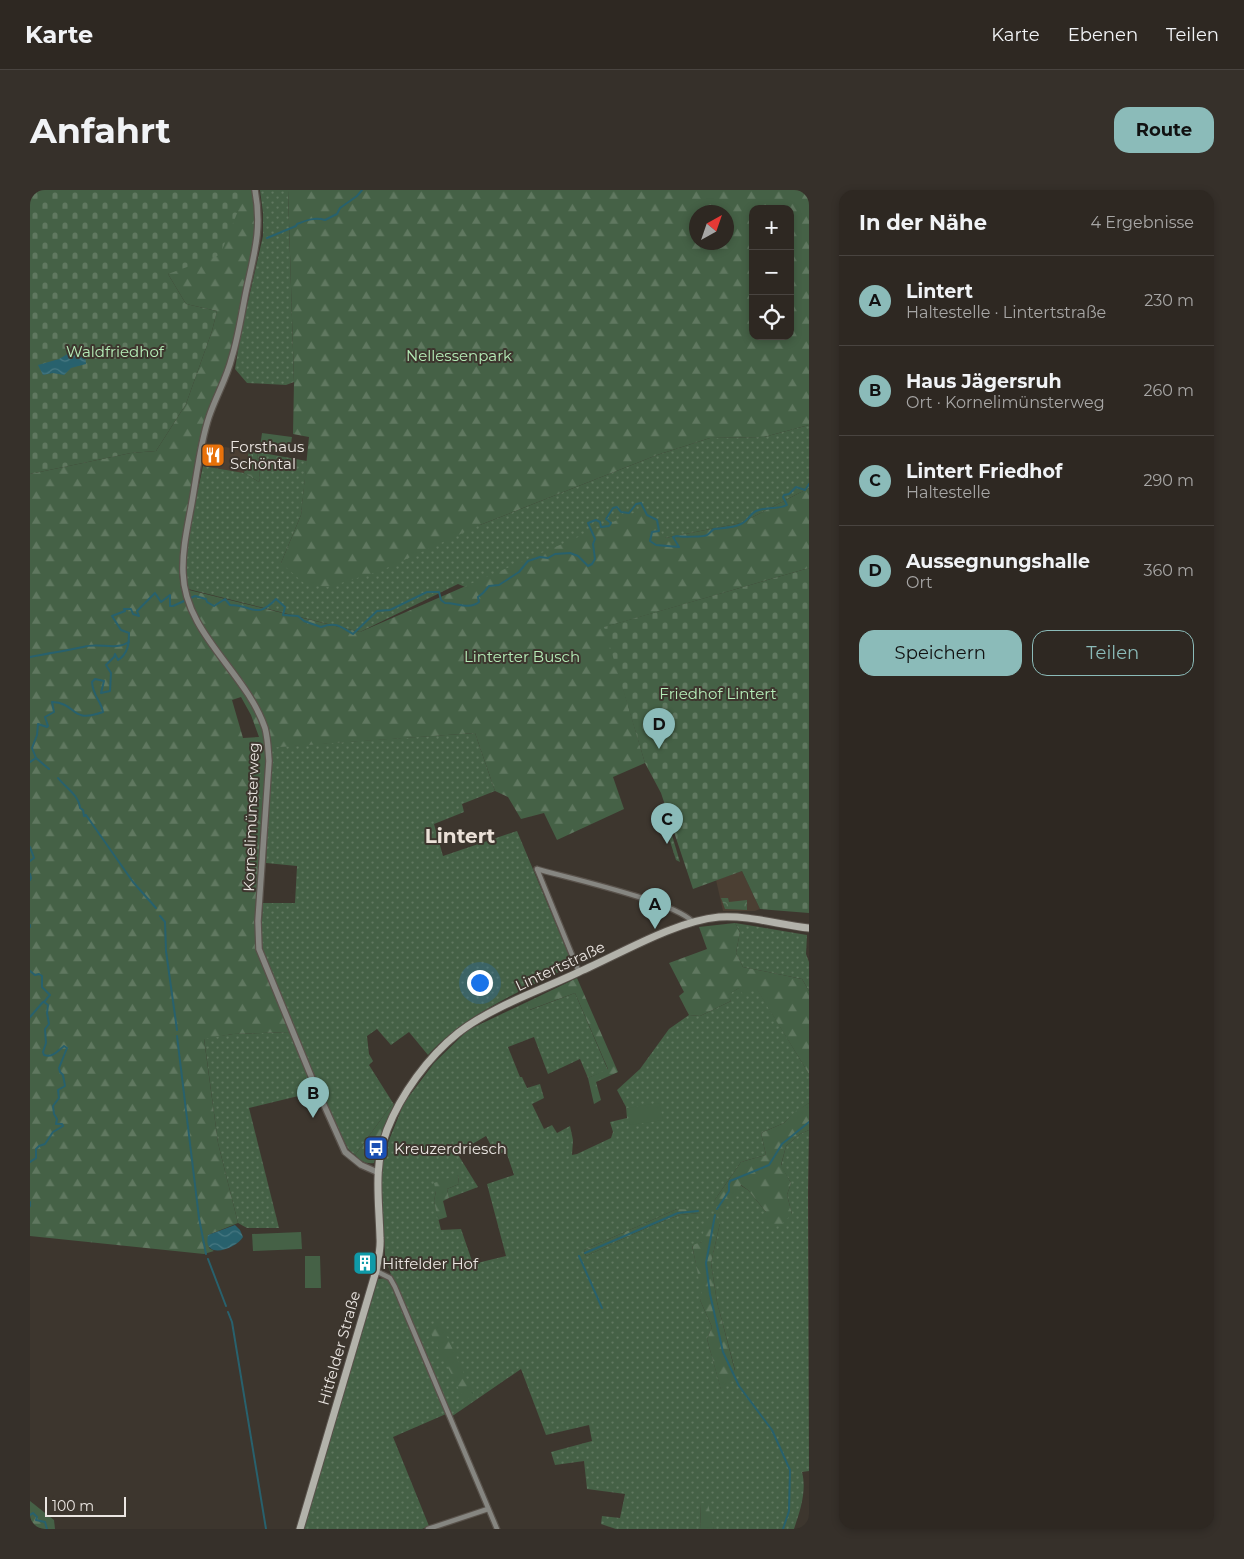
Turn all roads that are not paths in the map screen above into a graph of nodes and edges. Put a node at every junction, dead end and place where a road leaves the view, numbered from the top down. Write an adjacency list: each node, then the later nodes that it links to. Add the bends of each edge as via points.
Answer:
1 (255, 190): 5 (street, Kornelimünsterweg, via 259,209 256,248 232,357 205,431 184,550 183,574 190,606 202,629 253,701 267,738 259,949 345,1152 360,1165)
2 (693, 922): 3 (main road, Lintertstraße, via 720,917 746,918); 4 (main road, Lintertstraße); 4 (street, via 659,904 537,869)
3 (809, 928)
4 (580, 972): 5 (main road, Lintertstraße, via 487,1015 445,1045 400,1104 383,1141)
5 (377, 1172): 6 (main road, Hitfelder Straße, via 380,1239)
6 (376, 1271): 7 (street, via 390,1278 395,1287); 8 (main road, Hitfelder Straße)
7 (488, 1509): 9 (street); 10 (street)
8 (300, 1529)
9 (428, 1529)
10 (497, 1529)

